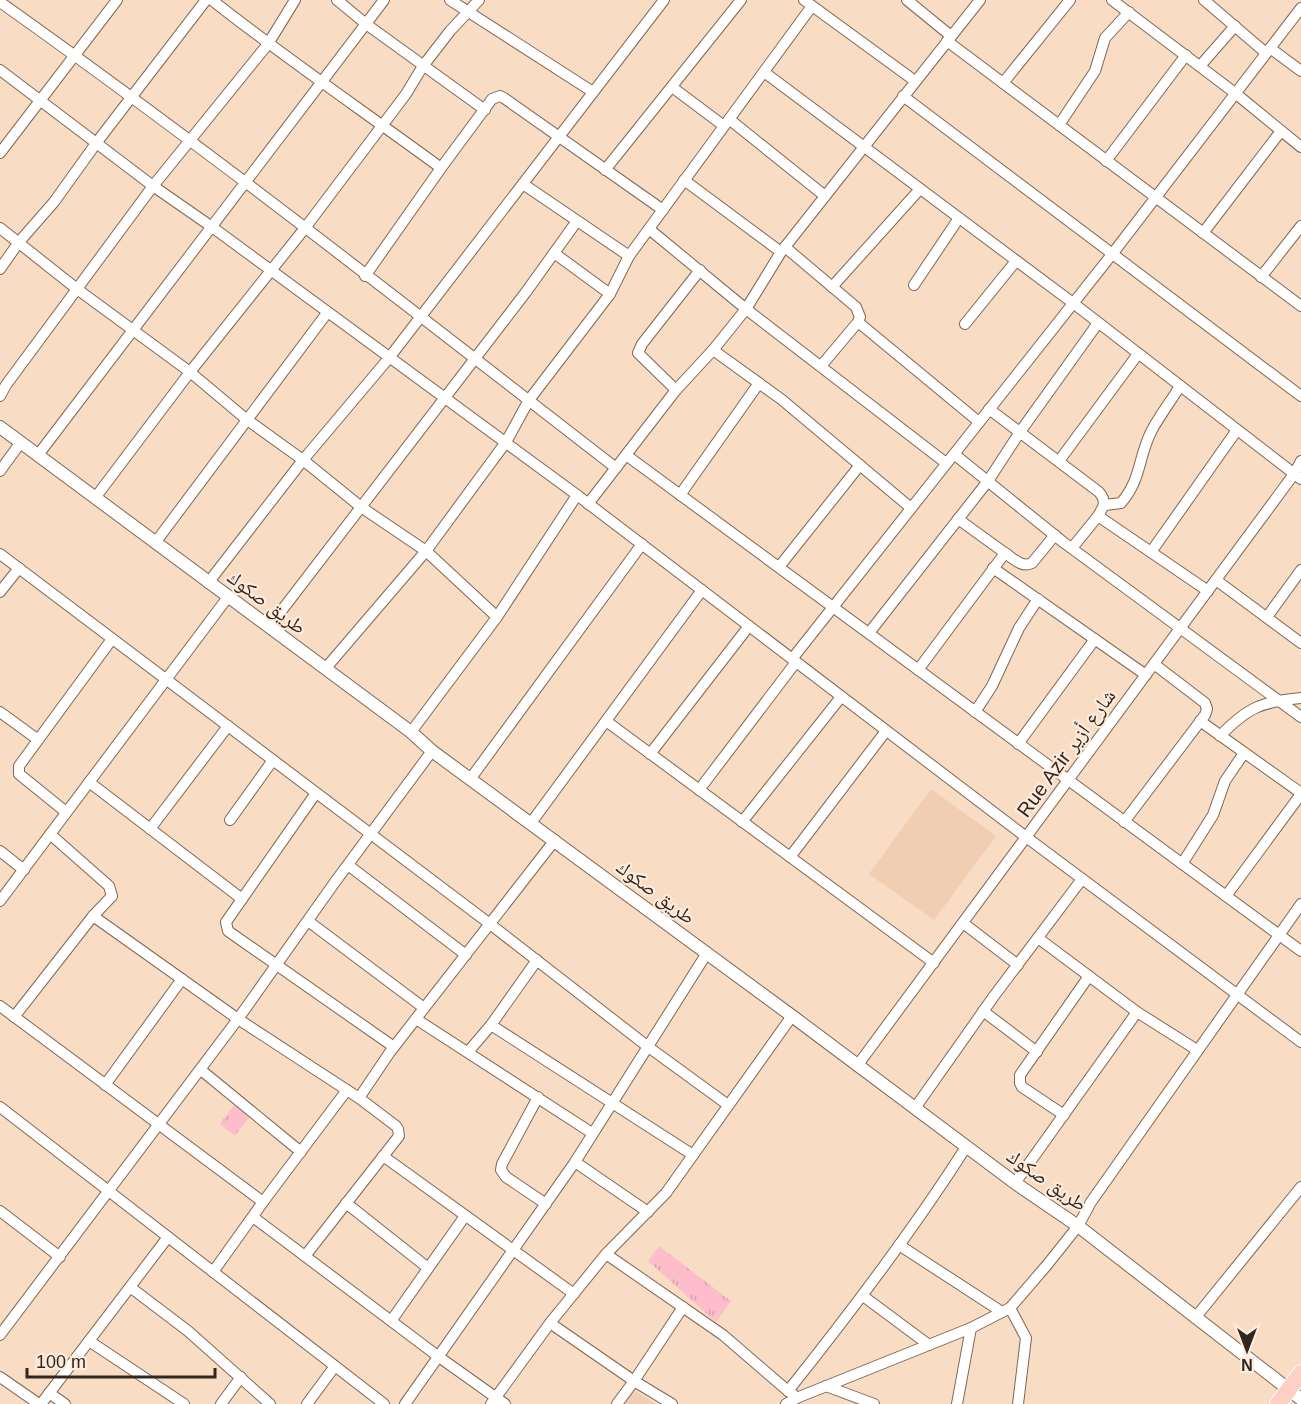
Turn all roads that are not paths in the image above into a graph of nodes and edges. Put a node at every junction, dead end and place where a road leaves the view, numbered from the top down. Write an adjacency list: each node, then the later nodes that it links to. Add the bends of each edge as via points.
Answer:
1 (117, 0): 26 (street)
2 (206, 0): 39 (street)
3 (212, 0): 24 (street)
4 (295, 0): 24 (street)
5 (337, 0): 21 (street)
6 (384, 0): 21 (street)
7 (450, 0): 20 (street)
8 (479, 0): 20 (street)
9 (664, 0): 37 (street)
10 (741, 0): 36 (street)
11 (907, 0): 23 (street)
12 (980, 0): 23 (street)
13 (1070, 0): 35 (street)
14 (1112, 0): 19 (street)
15 (1204, 0): 22 (street)
16 (0, 2): 26 (street)
17 (808, 3): 32 (street); 34 (street)
18 (1301, 8): 25 (street)
19 (1128, 12): 27 (street); 45 (street, via 1105,38 1095,71)
20 (468, 13): 28 (street); 37 (street)
21 (366, 24): 28 (street); 33 (street)
22 (1235, 26): 25 (street); 29 (street)
23 (949, 38): 34 (street); 35 (street)
24 (268, 44): 33 (street); 48 (street)
25 (1268, 51): 31 (street); 38 (street)
26 (75, 55): 39 (street); 41 (street)
27 (1186, 56): 29 (street); 53 (street)
28 (423, 66): 42 (street); 44 (street)
29 (1200, 66): 38 (street)
30 (0, 70): 41 (street)
31 (1301, 71)
32 (764, 72): 43 (street); 50 (street)
33 (323, 81): 44 (street); 57 (street)
34 (915, 81): 40 (street)
35 (1002, 83): 45 (street)
36 (672, 87): 43 (street); 55 (street)
37 (593, 92): 47 (street)
38 (1235, 93): 46 (street); 62 (street)
39 (132, 96): 48 (street); 49 (street)
40 (903, 96): 50 (street); 75 (street)
41 (42, 101): 49 (street); 52 (street)
42 (485, 110): 47 (street, via 492,99 500,96); 54 (street)
43 (726, 123): 56 (street); 61 (street)
44 (382, 124): 54 (street); 69 (street)
45 (1059, 125): 53 (street)
46 (1281, 131): 51 (street); 71 (street)
47 (558, 137): 55 (street); 58 (street)
48 (190, 140): 57 (street); 59 (street)
49 (97, 142): 59 (street); 72 (street)
50 (863, 146): 60 (street); 61 (street)
51 (1301, 147)
52 (0, 153)
53 (1106, 161): 62 (street)
54 (441, 168): 81 (street)
55 (605, 170): 63 (street)
56 (684, 180): 63 (street); 73 (street)
57 (246, 182): 67 (street); 69 (street)
58 (523, 183): 65 (street); 91 (street)
59 (153, 186): 67 (street); 85 (street)
60 (920, 189): 64 (street); 84 (street)
61 (825, 196): 73 (street)
62 (1155, 197): 71 (street); 75 (street)
63 (663, 210): 70 (street)
64 (958, 218): 77 (street); 83 (street)
65 (577, 221): 74 (street); 76 (street)
66 (1301, 226): 82 (street)
67 (212, 227): 80 (street); 95 (street)
68 (0, 228): 72 (street)
69 (305, 228): 80 (street); 81 (street)
70 (649, 229): 76 (street); 79 (street)
71 (1203, 233): 82 (street)
72 (19, 242): 78 (street); 85 (street)
73 (783, 249): 84 (street); 89 (street)
74 (554, 253): 86 (street); 99 (street)
75 (1113, 253): 87 (street); 106 (street)
76 (629, 256): 86 (street)
77 (1016, 261): 87 (street); 94 (street)
78 (0, 269)
79 (700, 270): 89 (street); 104 (street, via 638,353)
80 (271, 272): 90 (street); 101 (street)
81 (365, 276): 91 (street)
82 (1261, 277): 88 (street)
83 (914, 285)
84 (832, 287): 92 (street, via 856,307)
85 (77, 290): 95 (street); 105 (street)
86 (610, 294): 108 (street)
87 (1073, 303): 93 (street); 109 (street)
88 (1301, 306)
89 (746, 309): 96 (street); 100 (street)
90 (327, 313): 98 (street); 110 (street)
91 (421, 315): 98 (street); 99 (street)
92 (858, 322): 100 (street); 111 (street)
93 (1098, 323): 97 (street); 114 (street)
94 (965, 324)
95 (134, 330): 101 (street); 119 (street)
96 (713, 350): 102 (street); 104 (street)
97 (1138, 354): 103 (street); 121 (street)
98 (389, 358): 107 (street); 120 (street)
99 (475, 358): 107 (street); 108 (street)
100 (821, 366): 123 (street)
101 (190, 372): 110 (street); 131 (street)
102 (759, 383): 124 (street); 130 (street)
103 (1180, 386): 113 (street); 133 (street, via 1151,430 1129,494 1120,503)
104 (676, 390): 117 (street)
105 (0, 396)
106 (1301, 396)
107 (444, 398): 116 (street); 134 (street)
108 (529, 400): 116 (street); 125 (street)
109 (989, 409): 111 (street); 114 (street)
110 (246, 419): 120 (street); 139 (street)
111 (979, 422): 118 (street)
112 (0, 427): 115 (street, طريق صكوك)
113 (1237, 430): 127 (street); 143 (street)
114 (1020, 432): 121 (street); 128 (street)
115 (21, 442): 119 (street, طريق صكوك); 126 (street)
116 (506, 442): 129 (street); 142 (street)
117 (626, 454): 125 (street); 130 (street)
118 (954, 454): 123 (street); 128 (street)
119 (39, 455): 131 (street, طريق صكوك)
120 (303, 460): 134 (street); 151 (street)
121 (1059, 461): 133 (street, via 1100,492)
122 (1301, 461): 127 (street, Rue Azir شارع أزير)
123 (946, 463): 135 (street)
124 (860, 465): 135 (street); 146 (street)
125 (616, 468): 132 (street)
126 (0, 471)
127 (1298, 476): 150 (street, Rue Azir شارع أزير)
128 (988, 481): 137 (street); 138 (street)
129 (577, 495): 132 (street); 158 (street)
130 (680, 495): 146 (street)
131 (95, 498): 139 (street, طريق صكوك)
132 (588, 504): 140 (street)
133 (1105, 505): 136 (street)
134 (361, 507): 142 (street); 161 (street)
135 (911, 508): 157 (street)
136 (1098, 516): 141 (street); 143 (street)
137 (958, 519): 144 (street); 163 (street)
138 (1055, 535): 141 (street); 144 (street, via 1027,565)
139 (155, 543): 151 (street, طريق صكوك)
140 (642, 544): 152 (street); 191 (street)
141 (1072, 548): 162 (street)
142 (426, 551): 158 (street); 169 (street)
143 (1151, 552): 153 (street)
144 (1005, 553): 148 (street)
145 (0, 554): 147 (street)
146 (778, 567): 157 (street)
147 (19, 568): 154 (street); 164 (street)
148 (993, 568): 156 (street); 170 (street)
149 (1301, 570): 159 (street)
150 (1216, 580): 153 (street, Rue Azir شارع أزير); 159 (street)
151 (208, 583): 155 (street, طريق صكوك)
152 (702, 590): 160 (street); 179 (street)
153 (1208, 591): 162 (street, Rue Azir شارع أزير)
154 (0, 592)
155 (228, 597): 161 (street, طريق صكوك); 172 (street)
156 (1038, 599): 165 (street); 177 (street)
157 (833, 607): 163 (street); 167 (street)
158 (496, 617): 183 (street)
159 (1267, 617): 166 (street)
160 (748, 626): 167 (street); 189 (street)
161 (269, 627): 169 (street, طريق صكوك)
162 (1180, 629): 168 (street, Rue Azir شارع أزير); 175 (street)
163 (869, 633): 170 (street)
164 (112, 639): 172 (street); 185 (street)
165 (1095, 639): 171 (street); 186 (street)
166 (1301, 643)
167 (794, 660): 173 (street); 194 (street)
168 (1154, 664): 171 (street, Rue Azir شارع أزير); 180 (street, via 1205,702 1207,709)
169 (325, 669): 183 (street, طريق صكوك)
170 (918, 670): 177 (street)
171 (1146, 675): 192 (street, Rue Azir شارع أزير)
172 (166, 679): 181 (street); 193 (street)
173 (841, 697): 182 (street); 199 (street)
174 (1301, 698): 175 (street)
175 (1278, 700): 178 (street); 184 (street, via 1246,711)
176 (0, 712): 185 (street)
177 (975, 712): 186 (street)
178 (1301, 717)
179 (606, 721): 189 (street); 201 (street)
180 (1200, 722): 184 (street); 200 (street)
181 (228, 726): 190 (street); 202 (street)
182 (886, 731): 205 (street); 208 (street)
183 (411, 732): 187 (street, طريق صكوك)
184 (1220, 736): 188 (street)
185 (37, 739): 197 (street, via 21,761 19,774)
186 (1018, 744): 192 (street)
187 (432, 751): 191 (street, طريق صكوك); 204 (street)
188 (1244, 753): 196 (street); 209 (street, via 1225,781 1213,815)
189 (650, 754): 194 (street)
190 (273, 760): 195 (street); 198 (street)
191 (471, 778): 201 (street, طريق صكوك)
192 (1068, 780): 200 (street); 205 (street, Rue Azir شارع أزير)
193 (89, 782): 197 (street); 202 (street)
194 (699, 790): 199 (street)
195 (316, 793): 204 (street); 214 (street)
196 (1301, 794): 213 (street)
197 (66, 812): 203 (street)
198 (230, 820)
199 (742, 822): 208 (street)
200 (1124, 822): 209 (street)
201 (531, 823): 206 (street, طريق صكوك)
202 (150, 829): 214 (street)
203 (50, 834): 211 (street); 217 (street, via 112,891 112,896)
204 (371, 834): 210 (street); 220 (street)
205 (1026, 837): 212 (street); 219 (street, Rue Azir شارع أزير)
206 (555, 840): 220 (street); 224 (street, طريق صكوك)
207 (0, 851): 211 (street)
208 (790, 857): 227 (street)
209 (1182, 864): 213 (street)
210 (348, 865): 218 (street); 225 (street)
211 (24, 870): 215 (street)
212 (1082, 879): 222 (street); 232 (street)
213 (1226, 896): 221 (street)
214 (242, 899): 228 (street, via 226,928)
215 (0, 901)
216 (1301, 904): 221 (street)
217 (93, 916): 231 (street); 238 (street)
218 (308, 921): 228 (street); 234 (street)
219 (963, 923): 227 (street, Rue Azir شارع أزير); 229 (street)
220 (490, 924): 225 (street); 226 (street)
221 (1279, 935): 223 (street); 232 (street)
222 (1038, 938): 229 (street); 230 (street)
223 (1301, 951)
224 (706, 953): 237 (street, طريق صكوك); 243 (street)
225 (466, 955): 234 (street)
226 (537, 960): 241 (street); 243 (street)
227 (934, 963): 248 (street, Rue Azir شارع أزير)
228 (277, 965): 239 (street); 244 (street)
229 (1018, 965): 235 (street)
230 (1089, 976): 236 (street); 247 (street)
231 (182, 979): 239 (street); 250 (street)
232 (1237, 994): 242 (street); 245 (street)
233 (0, 1006): 238 (street)
234 (424, 1008): 240 (street)
235 (983, 1011): 247 (street); 257 (street)
236 (1137, 1012): 245 (street); 258 (street)
237 (792, 1016): 248 (street, طريق صكوك); 255 (street)
238 (14, 1017): 250 (street)
239 (238, 1019): 249 (street); 251 (street)
240 (416, 1019): 244 (street); 246 (street)
241 (490, 1025): 246 (street); 254 (street)
242 (1301, 1042)
243 (647, 1046): 254 (street); 255 (street)
244 (394, 1047): 253 (street)
245 (1197, 1050): 277 (street)
246 (468, 1052): 252 (street)
247 (1036, 1052): 258 (street, via 1020,1075 1020,1083)
248 (857, 1066): 257 (street, طريق صكوك)
249 (201, 1070): 259 (street); 262 (street)
250 (105, 1085): 259 (street)
251 (347, 1090): 253 (street); 262 (street)
252 (538, 1097): 260 (street); 271 (street, via 501,1170)
253 (359, 1098): 264 (street, via 398,1129 399,1136)
254 (610, 1103): 260 (street); 263 (street)
255 (728, 1105): 263 (street)
256 (0, 1107): 268 (street)
257 (915, 1108): 261 (street, طريق صكوك)
258 (1064, 1115): 266 (street)
259 (159, 1126): 268 (street); 269 (street)
260 (592, 1133): 265 (street)
261 (966, 1147): 266 (street, طريق صكوك); 279 (street)
262 (301, 1152): 269 (street)
263 (693, 1155): 272 (street)
264 (383, 1156): 270 (street); 274 (street)
265 (575, 1162): 271 (street); 272 (street)
266 (1015, 1183): 277 (street, طريق صكوك)
267 (1301, 1187): 291 (street)
268 (110, 1192): 278 (street); 283 (street)
269 (263, 1202): 275 (street)
270 (346, 1203): 282 (street); 284 (street)
271 (546, 1204): 280 (street)
272 (648, 1212): 281 (street)
273 (4, 1214): 276 (street); 283 (street)
274 (465, 1216): 280 (street); 284 (street)
275 (254, 1217): 282 (street); 285 (street)
276 (0, 1226)
277 (1078, 1226): 290 (street); 291 (street, طريق صكوك)
278 (168, 1237): 285 (street); 286 (street)
279 (899, 1245): 288 (street); 290 (street)
280 (513, 1251): 287 (street); 298 (street)
281 (606, 1254): 287 (street); 289 (street)
282 (305, 1256): 292 (street)
283 (60, 1257): 295 (street)
284 (428, 1268): 292 (street)
285 (213, 1272): 299 (street)
286 (130, 1287): 296 (street); 302 (street, via 188,1330)
287 (574, 1294): 293 (street)
288 (863, 1296): 297 (street); 305 (street)
289 (683, 1307): 303 (street); 305 (street, via 723,1335)
290 (1006, 1310): 294 (street); 324 (street, via 1026,1338)
291 (1195, 1318): 307 (street, طريق صكوك)
292 (391, 1321): 298 (street)
293 (550, 1323): 303 (street); 309 (street)
294 (971, 1328): 297 (street); 323 (street)
295 (0, 1335)
296 (89, 1341): 306 (street); 313 (street)
297 (929, 1345): 304 (street)
298 (439, 1357): 309 (street); 317 (street)
299 (335, 1366): 310 (street); 316 (street)
300 (1301, 1373): 307 (highway)
301 (0, 1377): 311 (street)
302 (241, 1377): 314 (street); 315 (street)
303 (634, 1381): 319 (street); 320 (street)
304 (826, 1386): 308 (street); 322 (street)
305 (788, 1391): 308 (street)
306 (50, 1393): 311 (street); 312 (street)
307 (1295, 1394): 325 (highway)
308 (799, 1397): 321 (street)
309 (493, 1400): 318 (street)
310 (378, 1402)
311 (40, 1404)
312 (65, 1404)
313 (184, 1404)
314 (220, 1404)
315 (270, 1404)
316 (307, 1404)
317 (405, 1404)
318 (505, 1404)
319 (617, 1404)
320 (672, 1404)
321 (786, 1404)
322 (874, 1404)
323 (957, 1404)
324 (1018, 1404)
325 (1278, 1404)

